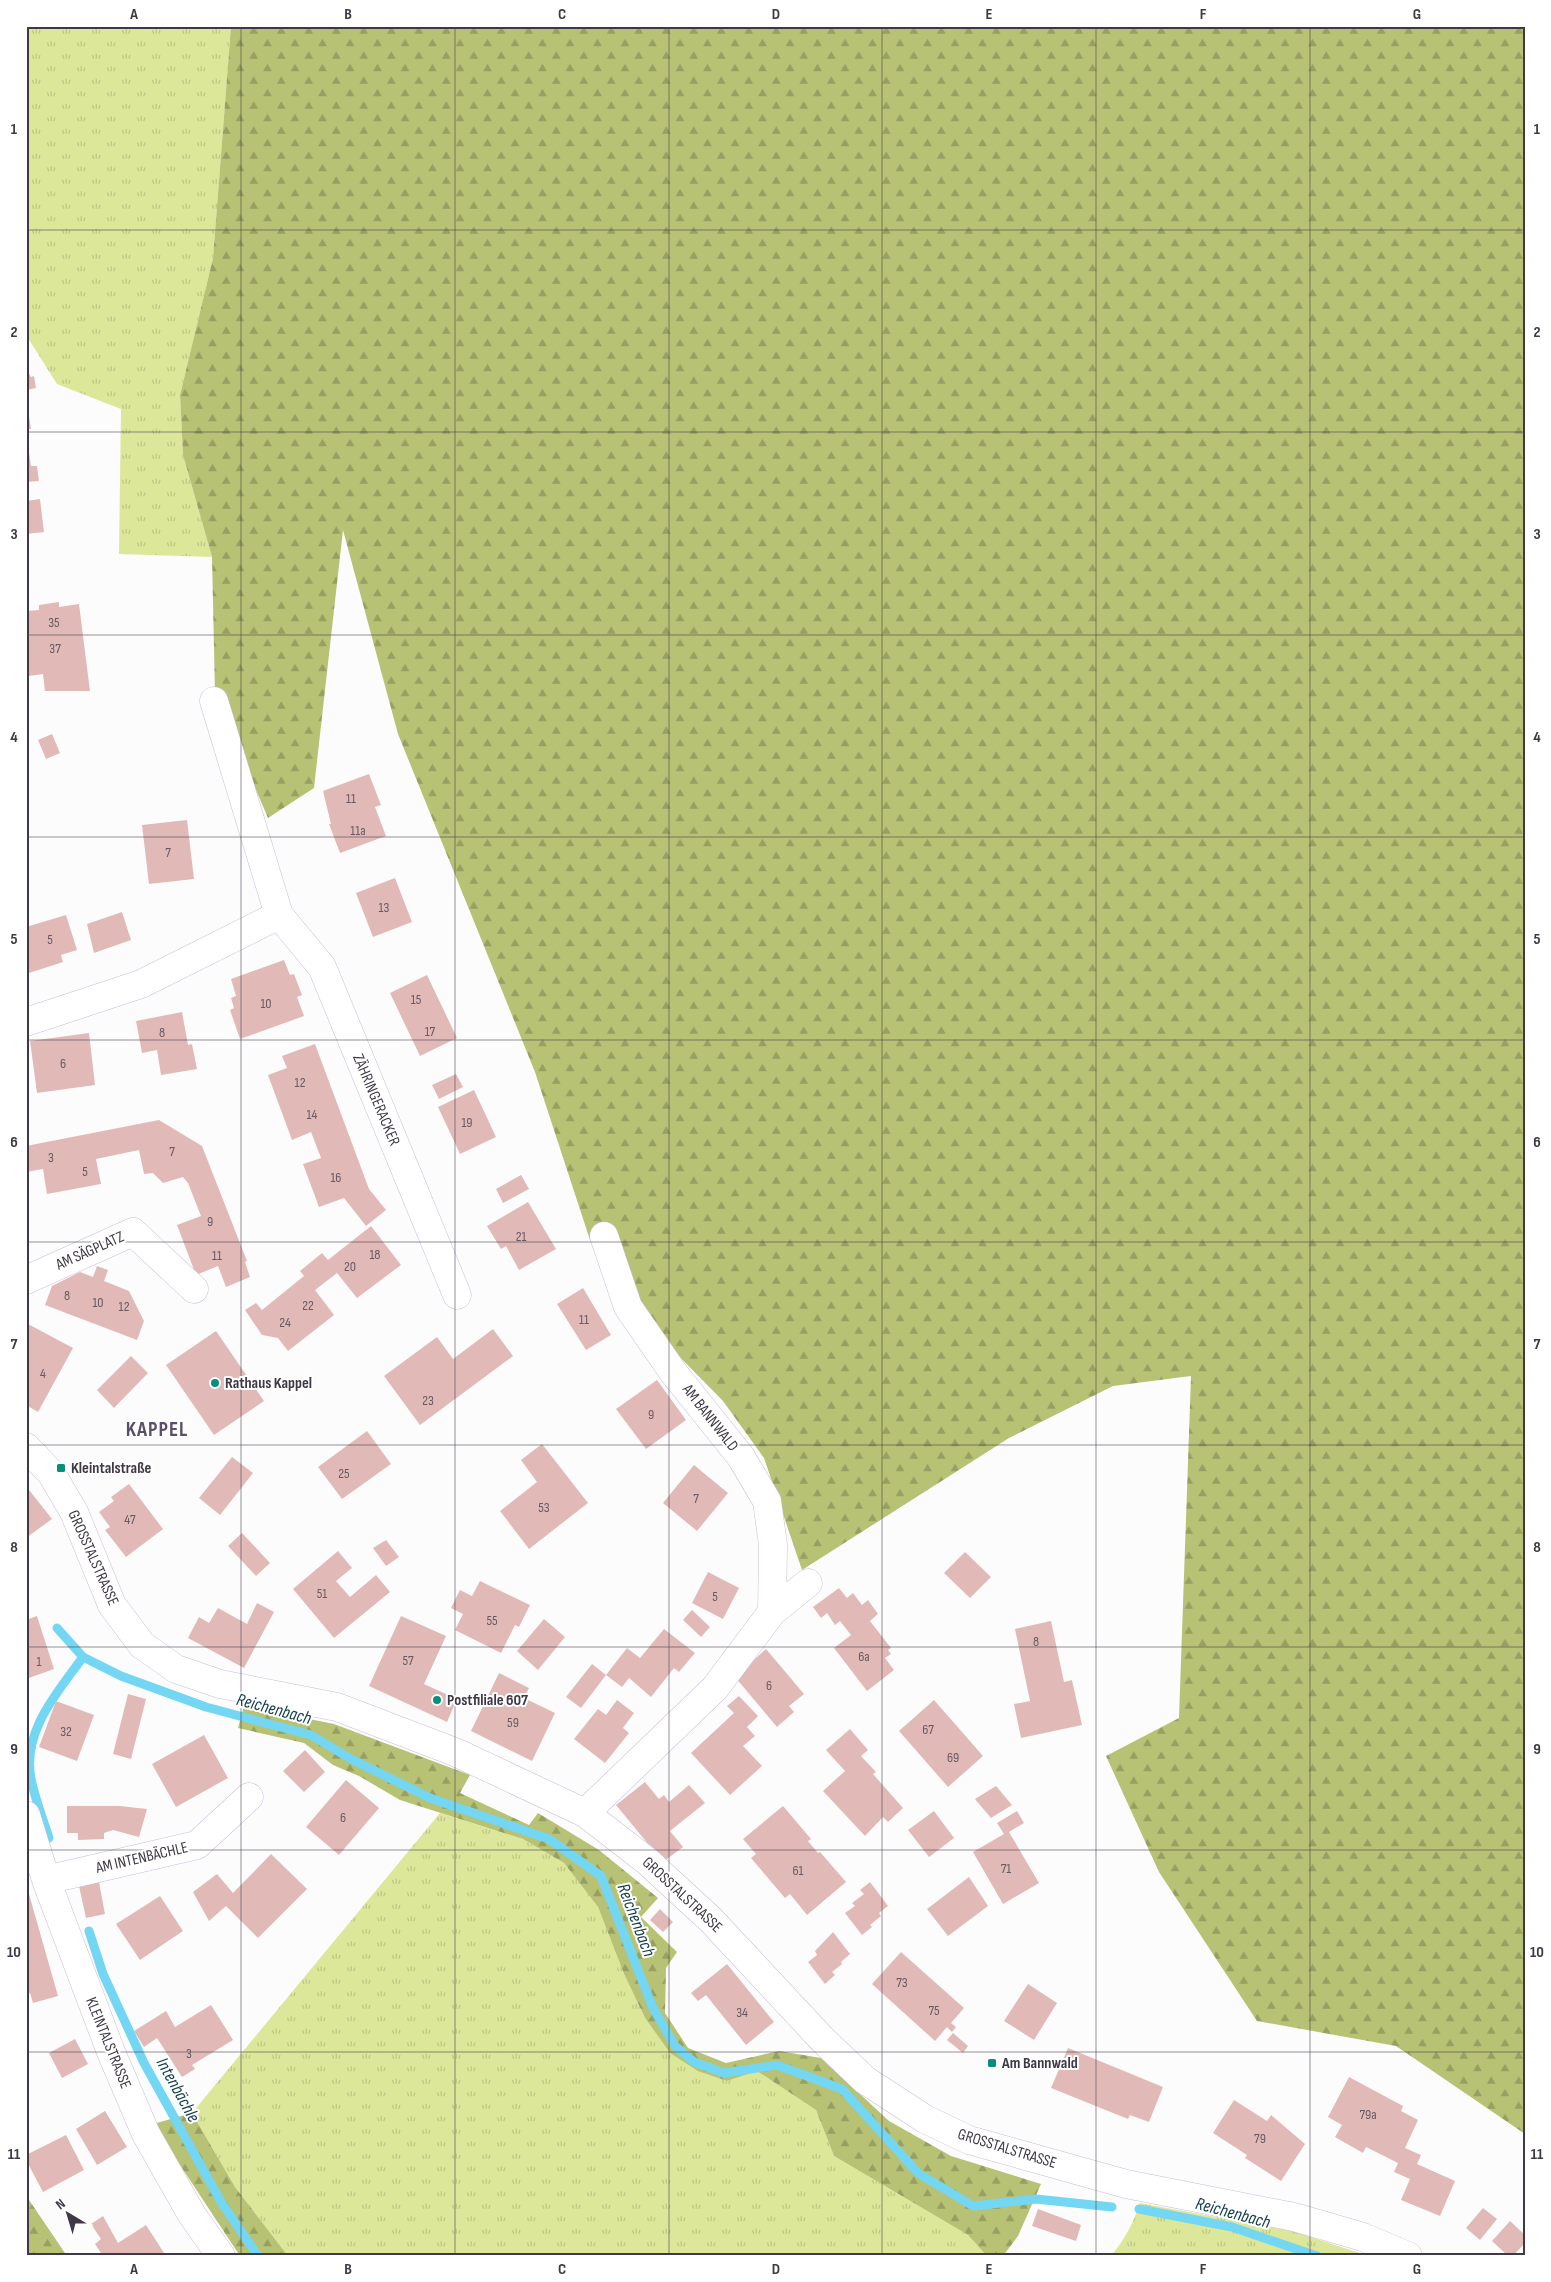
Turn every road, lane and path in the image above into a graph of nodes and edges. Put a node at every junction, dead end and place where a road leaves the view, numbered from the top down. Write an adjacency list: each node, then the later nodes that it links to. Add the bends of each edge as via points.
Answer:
1 (214, 701): 2 (street, ZÄHRINGERACKER)
2 (279, 915): 3 (street, via 141,984); 7 (street, ZÄHRINGERACKER, via 322,967)
3 (26, 1022)
4 (604, 1236): 10 (street, AM BANNWALD, via 628,1307 673,1372 741,1457 767,1501 773,1544)
5 (26, 1280): 6 (street, AM SÄGPLATZ, via 133,1232)
6 (194, 1289)
7 (457, 1295)
8 (26, 1447): 12 (street, GROSSTALSTRASSE, via 51,1473 74,1512 112,1605 142,1645 176,1669 220,1684 337,1706 454,1752)
9 (808, 1583): 10 (street)
10 (772, 1612): 12 (street, via 715,1688)
11 (249, 1797): 14 (street, AM INTENBÄCHLE, via 197,1845)
12 (585, 1813): 16 (street, GROSSTALSTRASSE, via 647,1861 712,1920 865,2080 925,2119 970,2140 1026,2156 1126,2184 1294,2217 1363,2237)
13 (26, 1815): 14 (street, KLEINTALSTRASSE)
14 (46, 1880): 15 (street, KLEINTALSTRASSE, via 111,2052 146,2134 192,2215)
15 (221, 2256)
16 (1408, 2256)

